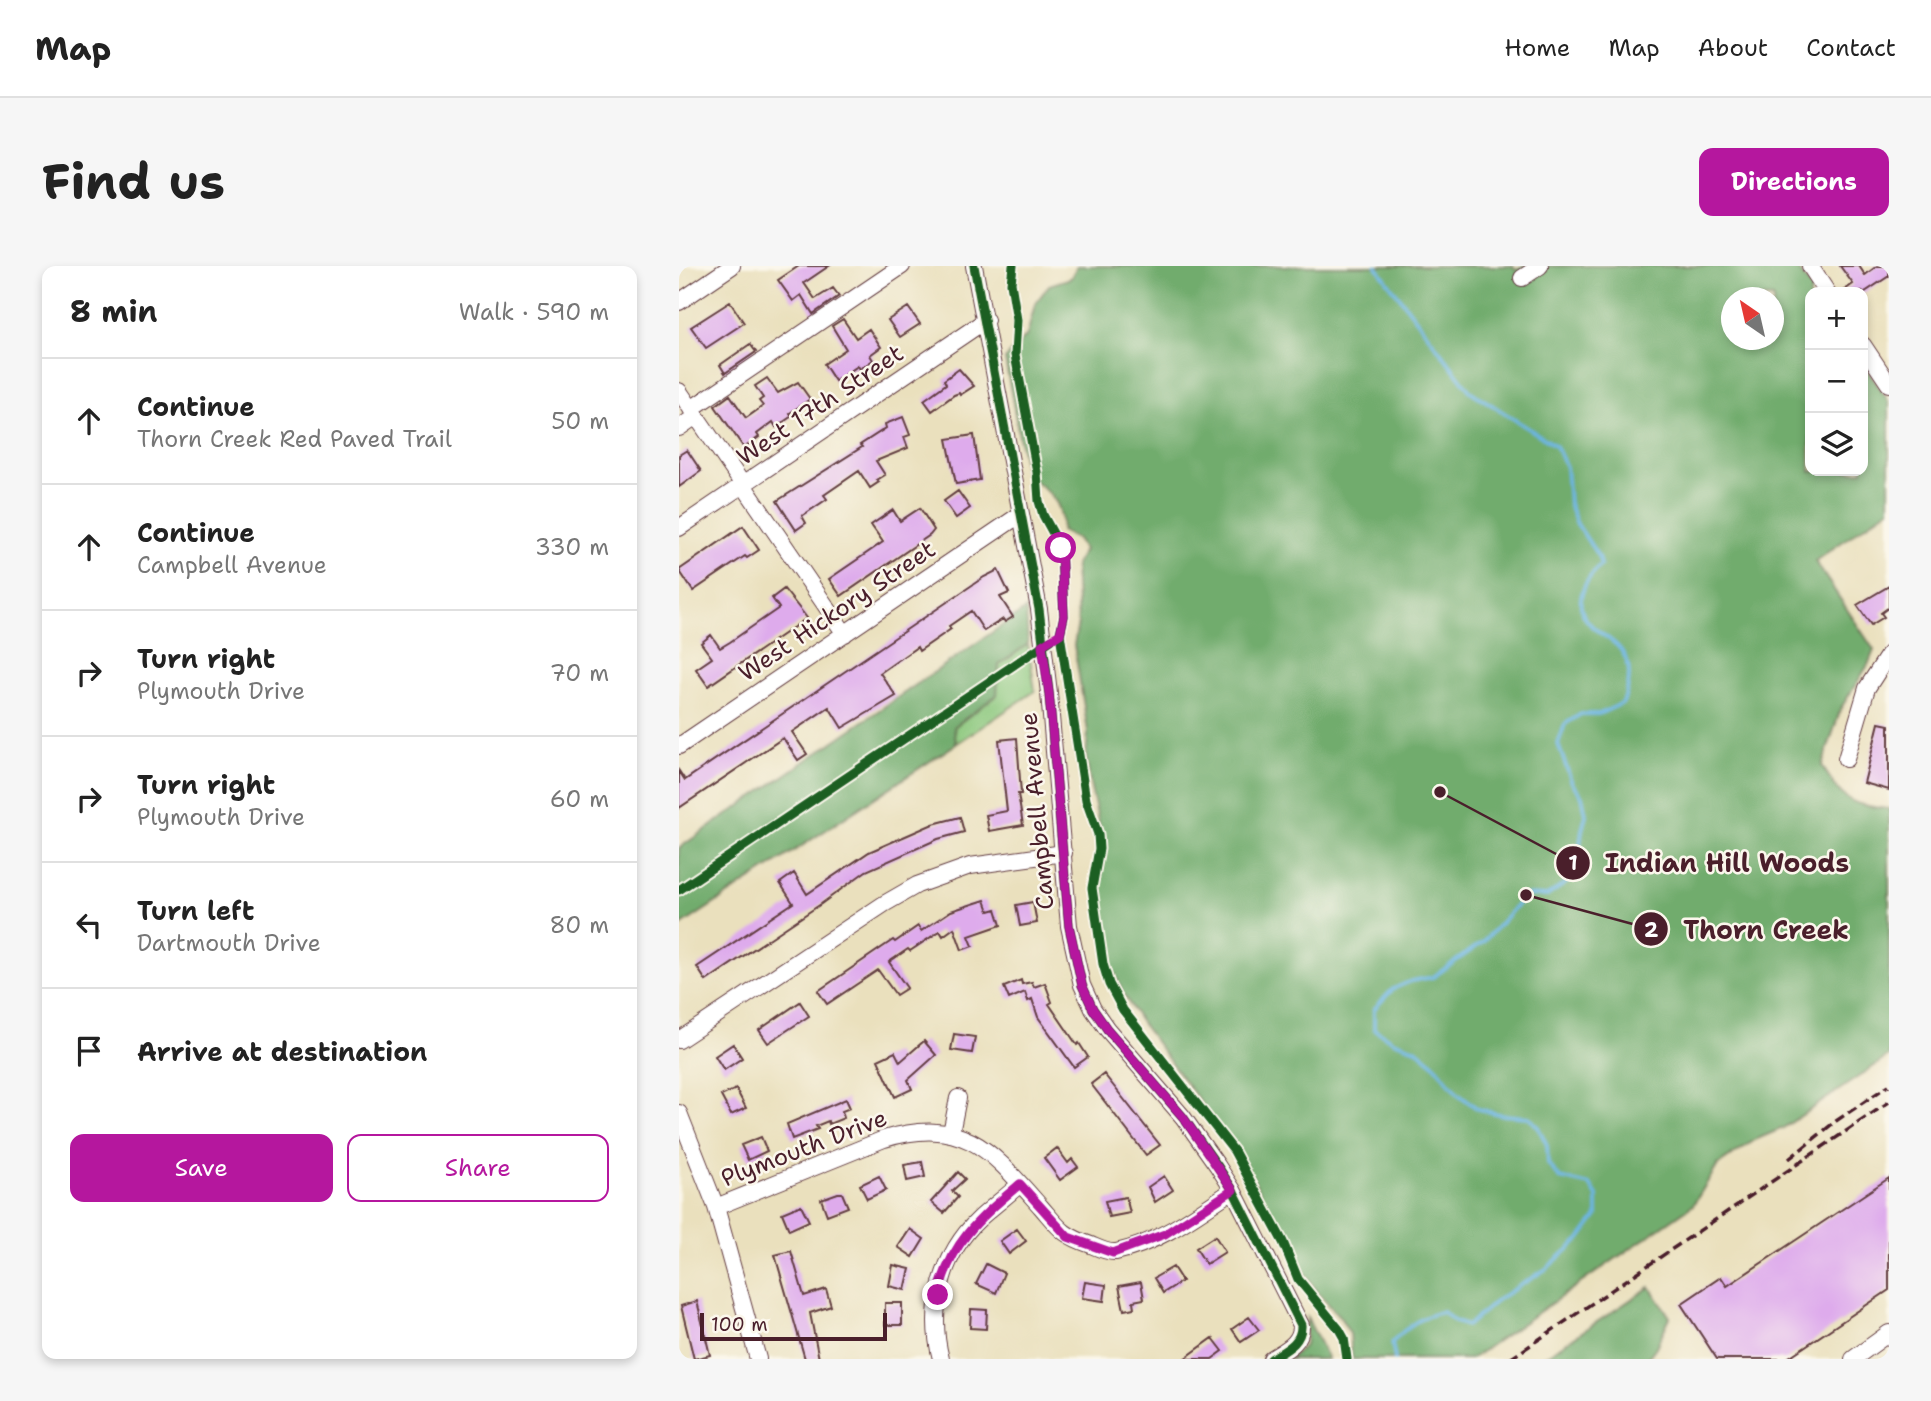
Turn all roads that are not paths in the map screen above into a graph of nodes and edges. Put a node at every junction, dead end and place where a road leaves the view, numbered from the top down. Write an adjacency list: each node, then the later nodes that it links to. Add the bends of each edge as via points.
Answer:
1 (732, 266): 8 (street)
2 (902, 266): 13 (street)
3 (974, 266): 9 (street, Campbell Avenue)
4 (1539, 266): 6 (street)
5 (1810, 266): 7 (street)
6 (1522, 278)
7 (1824, 287)
8 (679, 302)
9 (986, 320): 15 (street, West 17th Street); 16 (street, Campbell Avenue)
10 (1866, 350): 11 (street)
11 (1889, 384)
12 (679, 391): 13 (street)
13 (694, 412): 14 (street); 15 (street)
14 (679, 428)
15 (743, 485): 17 (street, West 17th Street); 18 (street)
16 (1021, 514): 18 (street, West Hickory Street); 22 (street, Campbell Avenue, via 1049,693)
17 (679, 528)
18 (845, 634): 20 (street, West Hickory Street)
19 (1889, 654): 21 (street, via 1867,688)
20 (679, 746)
21 (1846, 759)
22 (1064, 853): 23 (street, via 969,866 917,885); 28 (street, Campbell Avenue, via 1069,926 1082,985 1093,1009 1183,1117)
23 (679, 1040)
24 (958, 1098): 26 (street)
25 (679, 1113): 29 (street)
26 (951, 1133): 27 (street, Plymouth Drive, via 990,1152); 29 (street, Plymouth Drive, via 903,1133)
27 (1020, 1184): 28 (street, Plymouth Drive, via 1068,1237 1113,1253 1165,1234); 32 (street, via 978,1220 949,1261 936,1313)
28 (1233, 1190): 33 (street, Campbell Avenue, via 1301,1325 1296,1342)
29 (716, 1207): 31 (street)
30 (1889, 1333): 34 (street)
31 (758, 1359)
32 (941, 1359)
33 (1271, 1359)
34 (1853, 1359)

